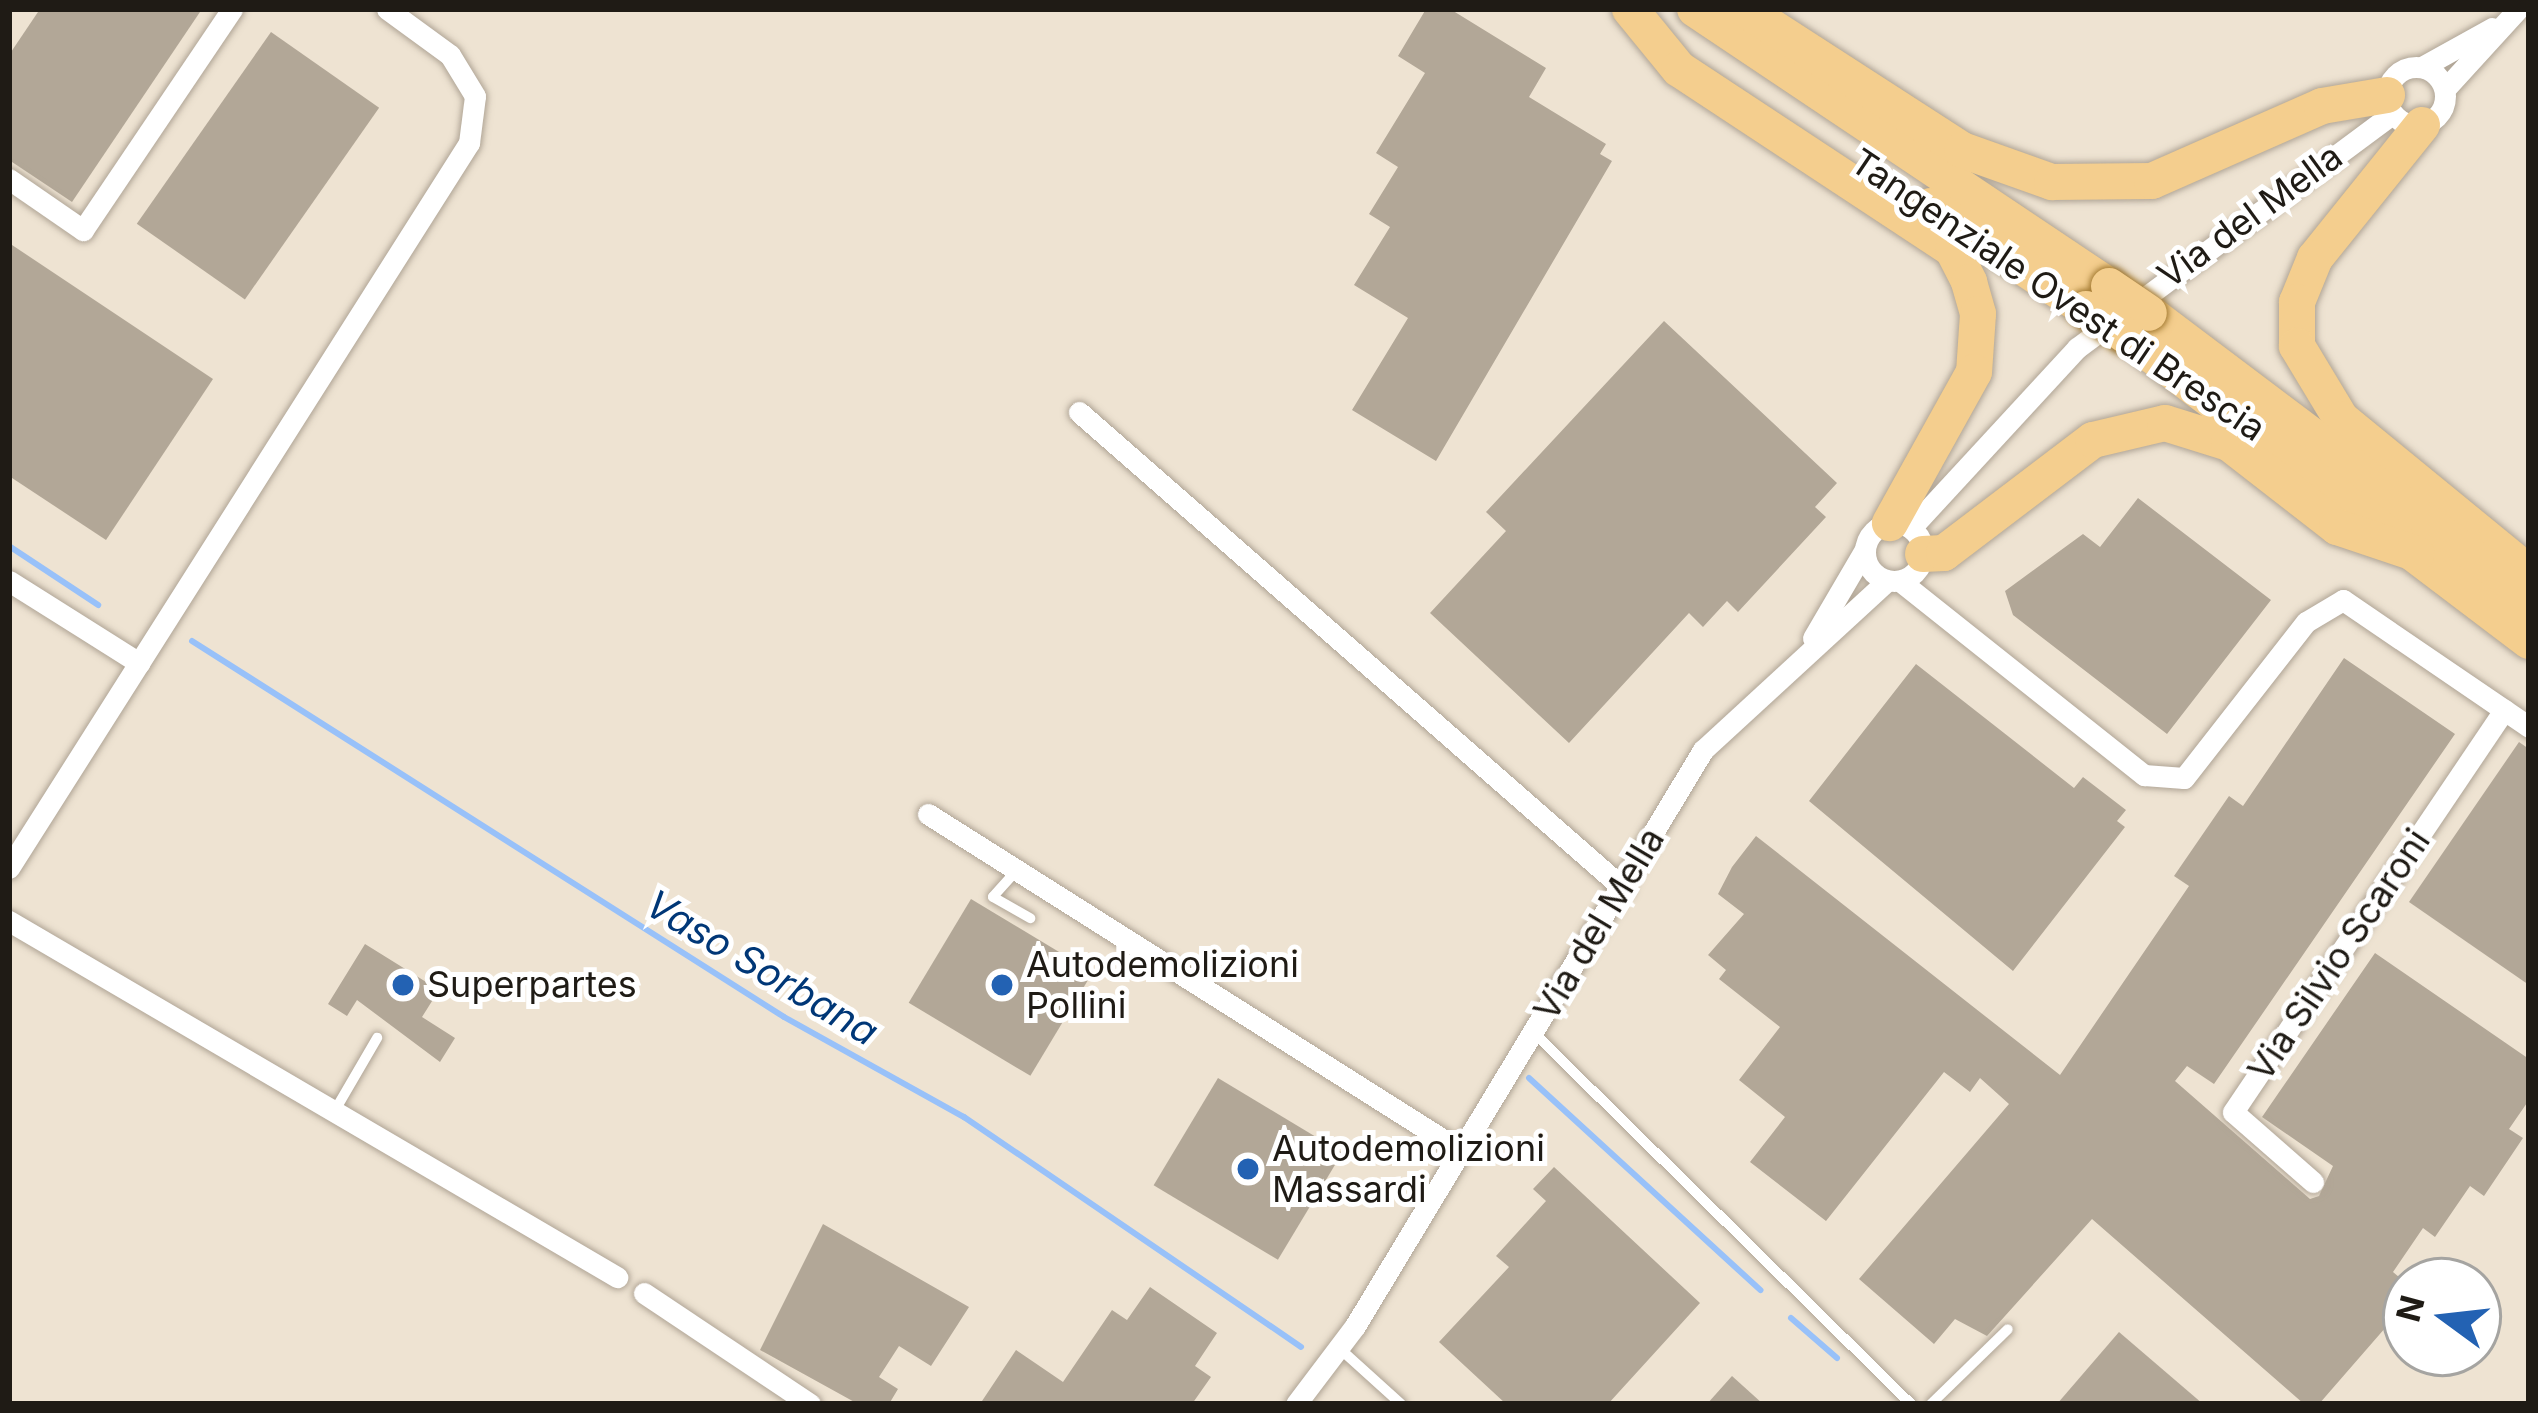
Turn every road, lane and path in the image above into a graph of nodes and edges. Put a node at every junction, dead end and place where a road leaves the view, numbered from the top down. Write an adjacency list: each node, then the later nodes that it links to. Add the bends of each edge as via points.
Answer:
1 (232, 9): 10 (street, via 82,230)
2 (387, 9): 22 (street, via 450,55 475,96 469,143)
3 (1631, 9): 11 (main road, Tangenziale Ovest di Brescia); 16 (main road, via 1679,69 1953,250 1978,314 1973,372)
4 (1695, 9): 11 (main road, Tangenziale Ovest di Brescia)
5 (1744, 9): 9 (main road, via 1962,150 2053,182 2152,181 2322,106)
6 (2513, 14): 7 (street, Via del Mella); 8 (street, Via del Mella)
7 (2422, 67): 8 (street); 9 (street, Via del Mella, via 2394,76)
8 (2445, 89): 9 (street, Via del Mella, via 2438,116)
9 (2400, 111): 16 (street, Via del Mella, via 2077,348); 17 (main road, via 2315,258 2297,302 2297,346 2341,418)
10 (9, 179)
11 (2098, 297): 12 (main road, Tangenziale Ovest di Brescia, bridge)
12 (2137, 324): 15 (main road, Tangenziale Ovest di Brescia); 19 (main road, Tangenziale Ovest di Brescia)
13 (1079, 412): 28 (street)
14 (1864, 551): 16 (street, Via del Mella); 16 (street); 21 (street, Via del Mella)
15 (2417, 554): 16 (main road, via 2337,527 2229,442 2165,423 2093,440 1944,553); 20 (main road, Tangenziale Ovest di Brescia)
16 (1905, 556): 21 (street, Via del Mella); 23 (street, via 1960,635 2144,776 2183,778 2306,622 2343,600)
17 (2529, 572)
18 (9, 581): 22 (street)
19 (2529, 599)
20 (2529, 641)
21 (1801, 659): 28 (street, Via del Mella, via 1703,750)
22 (139, 663): 26 (street)
23 (2504, 710): 24 (street); 35 (street, Via Silvio Scaroni, via 2234,1112)
24 (2529, 728)
25 (928, 814): 27 (street)
26 (9, 868)
27 (1017, 870): 29 (lane, via 993,897); 34 (street)
28 (1623, 888): 31 (street, Via del Mella)
29 (1030, 918)
30 (9, 921): 33 (street)
31 (1533, 1032): 34 (street, Via del Mella); 43 (lane)
32 (377, 1038): 33 (lane)
33 (334, 1112): 36 (street)
34 (1461, 1150): 39 (street, Via del Mella)
35 (2313, 1182)
36 (617, 1277)
37 (644, 1293): 40 (street)
38 (2008, 1329): 44 (lane)
39 (1338, 1347): 41 (street, Via del Mella); 42 (lane)
40 (810, 1404)
41 (1296, 1404)
42 (1401, 1404)
43 (1910, 1404)
44 (1931, 1404)

